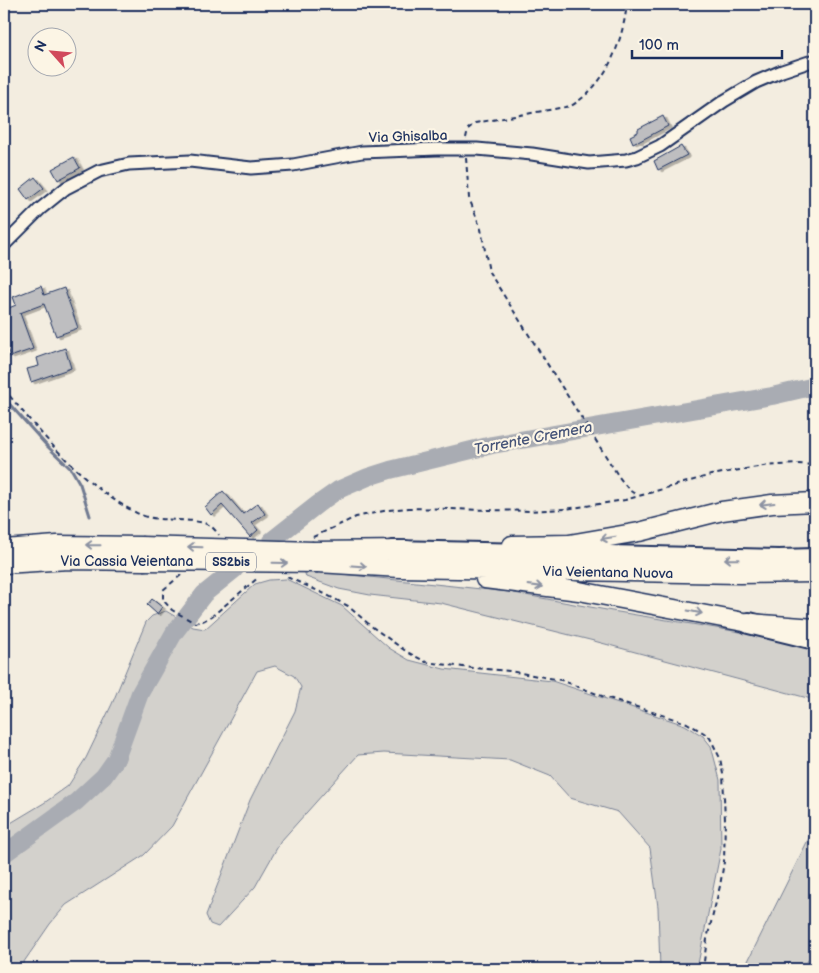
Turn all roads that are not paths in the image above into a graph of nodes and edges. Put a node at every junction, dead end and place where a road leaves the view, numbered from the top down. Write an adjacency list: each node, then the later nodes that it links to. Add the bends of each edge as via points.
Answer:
1 (815, 60): 2 (street, Via Ghisalba, via 756,82 666,143 626,160 589,163 532,154 465,149 362,152 293,165 251,168 190,161 113,166 66,188)
2 (4, 245)
3 (815, 502): 7 (highway, one-way to 7, via 722,511 639,532 569,544 473,546)
4 (4, 549): 5 (highway, Via Cassia Veientana / SS2bis, one-way to 4, via 58,545)
5 (143, 553): 7 (highway, Via Cassia Veientana / SS2bis, bridge, via 314,551); 8 (highway, Via Cassia Veientana / SS2bis)
6 (815, 559): 7 (highway, one-way to 7)
7 (397, 560): 9 (highway, Via Veientana Nuova, via 740,574); 10 (highway, one-way to 10)
8 (4, 564)
9 (815, 573)
10 (748, 623): 11 (highway); 12 (highway)
11 (815, 628)
12 (815, 639)

